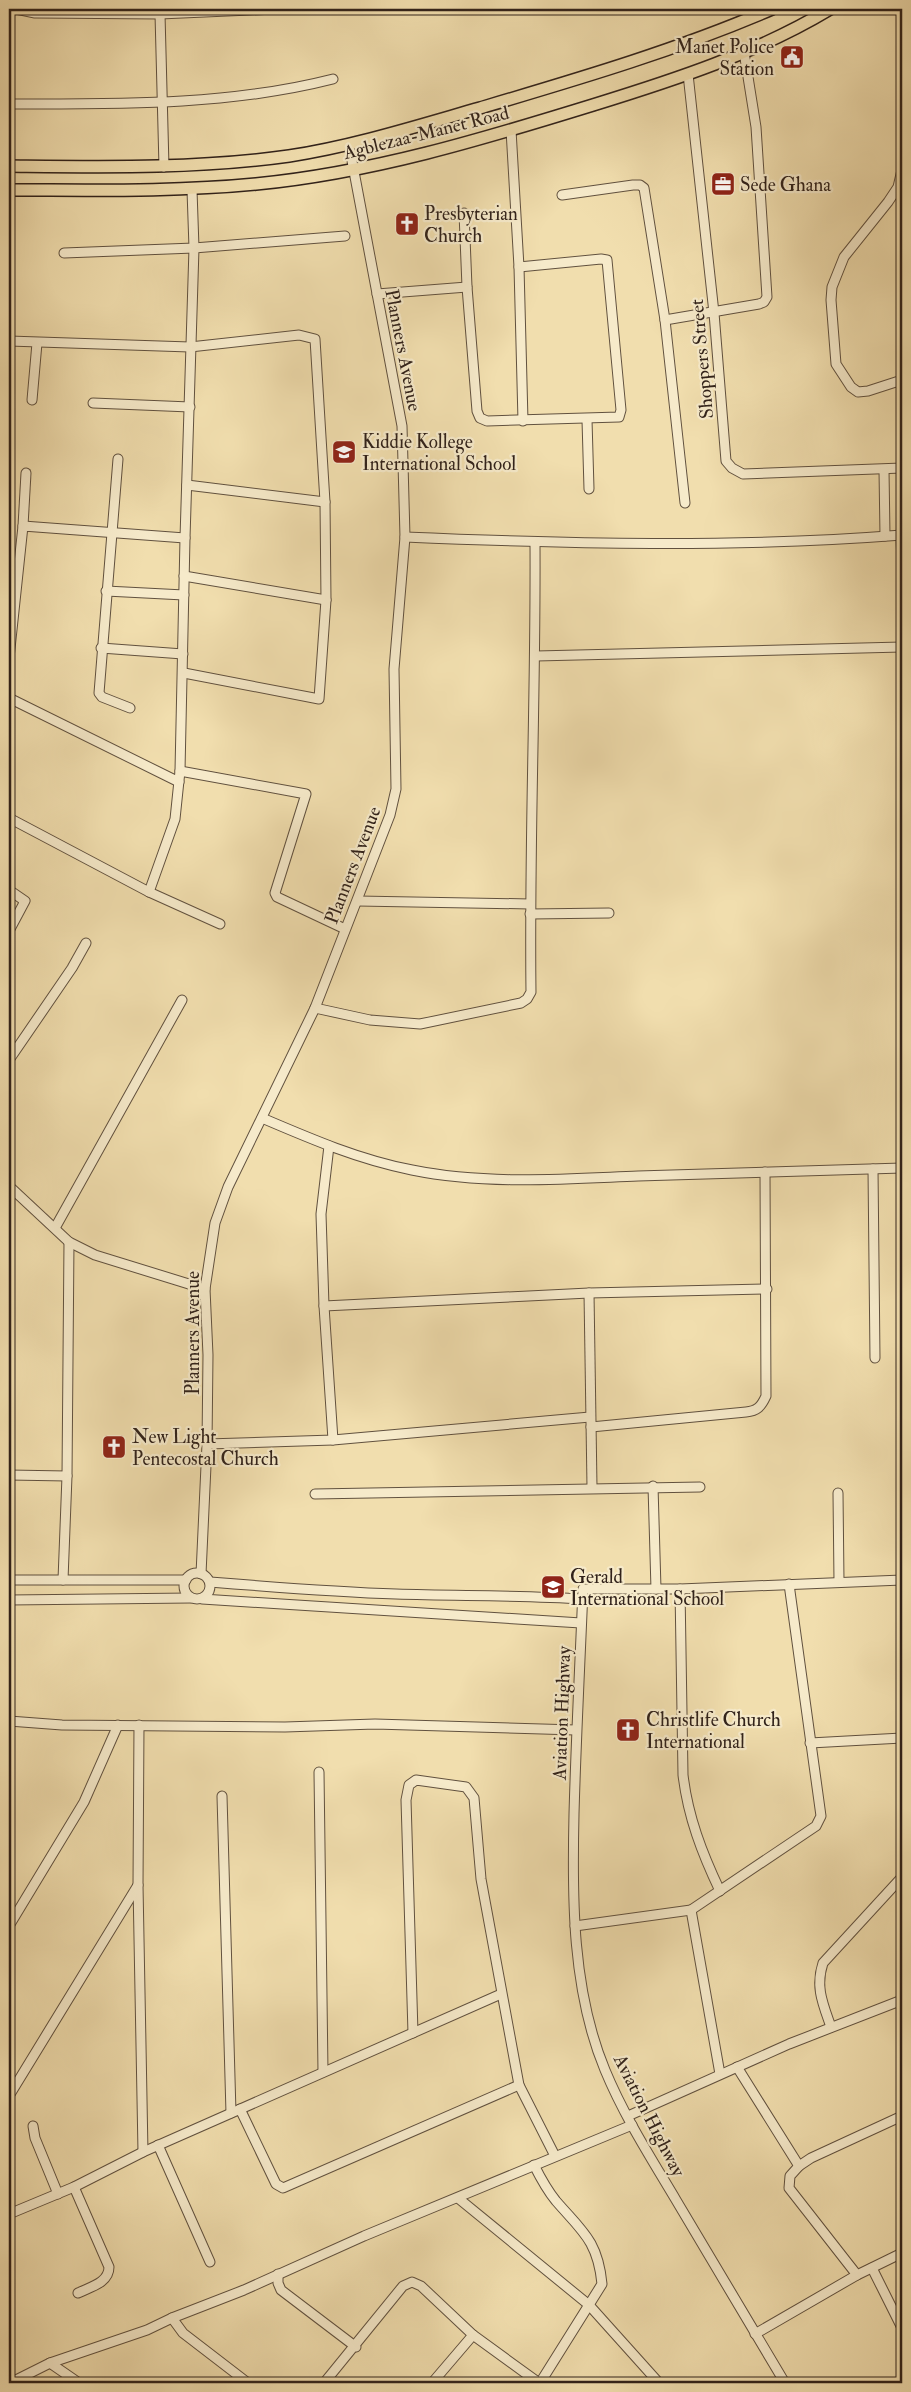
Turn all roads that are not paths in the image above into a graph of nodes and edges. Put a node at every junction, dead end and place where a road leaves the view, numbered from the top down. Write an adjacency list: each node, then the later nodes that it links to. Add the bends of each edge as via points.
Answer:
1 (16, 9): 6 (street, via 35,14)
2 (274, 9): 5 (street)
3 (772, 9): 13 (main road, Agblezaa-Manet Road, via 674,48)
4 (830, 9): 7 (main road, Agblezaa-Manet Road)
5 (202, 10): 6 (street)
6 (160, 14): 10 (street)
7 (744, 52): 8 (main road, Agblezaa-Manet Road); 28 (street, via 756,126 767,297 758,304)
8 (688, 74): 12 (main road, Agblezaa-Manet Road); 28 (street, Shoppers Street)
9 (333, 79): 10 (street, via 282,91)
10 (161, 103): 11 (street); 15 (street)
11 (9, 104)
12 (511, 130): 16 (main road, Agblezaa-Manet Road); 25 (street)
13 (349, 146): 15 (main road, Agblezaa-Manet Road, via 260,159); 16 (street, Planners Avenue)
14 (9, 166): 15 (main road, Agblezaa-Manet Road)
15 (164, 167)
16 (352, 170): 19 (main road, Agblezaa-Manet Road); 27 (street, Planners Avenue)
17 (902, 170): 33 (street, via 898,187 888,202 844,257 832,287 831,300 836,364 850,387 858,392 868,391)
18 (9, 190): 19 (main road, Agblezaa-Manet Road)
19 (192, 190): 23 (street)
20 (562, 196): 29 (street, via 633,185 644,188)
21 (464, 213): 26 (street)
22 (345, 236): 23 (street)
23 (194, 248): 24 (street); 32 (street)
24 (64, 253)
25 (519, 267): 37 (street); 38 (street, via 607,260 621,410 619,418)
26 (467, 287): 27 (street); 37 (street, via 477,411 480,418 487,421)
27 (377, 294): 51 (street, Planners Avenue, via 402,426)
28 (714, 313): 29 (street); 41 (street, Shoppers Street, via 726,461 732,468 743,474)
29 (665, 320): 46 (street)
30 (9, 341): 31 (street)
31 (37, 343): 32 (street); 34 (street)
32 (190, 347): 36 (street); 45 (street, via 299,334 315,339)
33 (902, 380)
34 (32, 400)
35 (93, 403): 36 (street)
36 (190, 407): 43 (street)
37 (523, 420): 38 (street)
38 (587, 420): 44 (street)
39 (118, 459): 48 (street)
40 (902, 468): 41 (street, Shoppers Street)
41 (884, 470): 50 (street)
42 (26, 473): 47 (street)
43 (187, 485): 45 (street); 52 (street)
44 (590, 489)
45 (325, 502): 58 (street)
46 (685, 503)
47 (23, 526): 48 (street); 63 (street)
48 (112, 532): 52 (street); 56 (street)
49 (901, 535): 50 (street); 54 (street)
50 (885, 536): 53 (street, via 743,544)
51 (404, 537): 53 (street); 72 (street, Planners Avenue, via 394,669 396,789 390,815)
52 (185, 538): 55 (street)
53 (535, 543): 62 (street)
54 (902, 564)
55 (184, 576): 57 (street); 58 (street)
56 (106, 591): 57 (street); 59 (street)
57 (184, 595): 61 (street)
58 (326, 600): 64 (street, via 319,699)
59 (101, 648): 61 (street); 66 (street, via 99,695)
60 (902, 648): 62 (street)
61 (183, 654): 64 (street)
62 (536, 656): 73 (street)
63 (9, 658)
64 (184, 673): 67 (street)
65 (9, 698): 68 (street)
66 (130, 708)
67 (180, 771): 68 (street); 76 (street, via 306,794 275,893 277,897)
68 (179, 782): 71 (street, via 175,819)
69 (9, 818): 71 (street)
70 (9, 890): 77 (street, via 24,901)
71 (149, 892): 75 (street)
72 (358, 901): 73 (street); 76 (street, Planners Avenue)
73 (530, 909): 74 (street); 80 (street, via 531,992 521,1004 420,1024 370,1020)
74 (609, 913)
75 (220, 924)
76 (345, 929): 80 (street, Planners Avenue)
77 (9, 931)
78 (86, 944): 81 (street)
79 (182, 1000): 88 (street)
80 (315, 1008): 82 (street, Planners Avenue)
81 (10, 1058)
82 (262, 1118): 83 (street); 90 (street, Planners Avenue, via 228,1187 215,1223)
83 (328, 1146): 86 (street, via 411,1170 461,1178 548,1180); 93 (street, via 321,1214)
84 (902, 1168): 85 (street)
85 (873, 1169): 86 (street); 94 (street)
86 (765, 1172): 91 (street)
87 (9, 1186): 88 (street)
88 (55, 1228): 89 (street)
89 (69, 1242): 90 (street, via 94,1255); 100 (street)
90 (205, 1289): 98 (street, Planners Avenue)
91 (767, 1289): 92 (street); 96 (street, via 766,1396 755,1411)
92 (588, 1293): 93 (street); 95 (street)
93 (324, 1306): 97 (street)
94 (875, 1358)
95 (590, 1417): 96 (street); 97 (street)
96 (591, 1427): 103 (street)
97 (333, 1440): 98 (street)
98 (207, 1444): 106 (street, Planners Avenue)
99 (9, 1475): 100 (street)
100 (67, 1476): 108 (street)
101 (654, 1486): 102 (street); 103 (street); 114 (street)
102 (700, 1487)
103 (592, 1488): 105 (street)
104 (838, 1493): 111 (street)
105 (315, 1494)
106 (201, 1574): 109 (street, via 192,1574); 112 (street)
107 (9, 1580): 108 (street)
108 (63, 1580): 109 (street)
109 (186, 1580): 117 (street, via 184,1588)
110 (902, 1580): 111 (street)
111 (839, 1581): 113 (street)
112 (210, 1582): 116 (street, via 326,1591); 118 (street, via 208,1594)
113 (789, 1584): 115 (street); 126 (street)
114 (656, 1589): 115 (street); 116 (street)
115 (680, 1589): 131 (street, via 686,1798 702,1852)
116 (583, 1594): 120 (street, Aviation Highway)
117 (191, 1598): 118 (street); 119 (street)
118 (202, 1599): 120 (street, Aviation Highway)
119 (9, 1600)
120 (581, 1623): 124 (street, Aviation Highway)
121 (9, 1721): 122 (street)
122 (118, 1725): 123 (street); 133 (street, via 84,1802)
123 (139, 1725): 124 (street, via 285,1727 375,1724); 130 (street)
124 (576, 1730): 134 (street, Aviation Highway)
125 (902, 1738): 126 (street)
126 (810, 1743): 131 (street, via 821,1810 819,1822)
127 (319, 1772): 140 (street)
128 (222, 1796): 145 (street)
129 (902, 1877): 137 (street, via 822,1963 818,1991)
130 (138, 1885): 143 (street); 150 (street)
131 (720, 1891): 132 (street)
132 (691, 1910): 134 (street); 141 (street)
133 (9, 1926)
134 (575, 1926): 147 (street, Aviation Highway, via 592,2028 605,2069)
135 (501, 1994): 138 (street); 138 (street, via 481,1879 474,1798 466,1787 416,1780 409,1785 406,1800); 142 (street)
136 (902, 2000): 137 (street)
137 (831, 2027): 139 (street)
138 (413, 2033): 140 (street)
139 (737, 2067): 141 (street); 153 (street)
140 (323, 2072): 144 (street)
141 (720, 2074): 147 (street)
142 (519, 2085): 144 (street, via 283,2188 276,2184); 151 (street)
143 (9, 2096)
144 (240, 2109): 145 (street)
145 (231, 2113): 149 (street)
146 (902, 2116): 153 (street)
147 (630, 2121): 151 (street); 167 (street, Aviation Highway)
148 (33, 2126): 155 (street)
149 (158, 2145): 150 (street); 159 (street)
150 (144, 2152): 154 (street)
151 (555, 2156): 152 (street)
152 (534, 2164): 156 (street); 164 (street, via 556,2201 576,2221 594,2247 602,2284)
153 (799, 2166): 162 (street, via 790,2176 789,2188)
154 (74, 2187): 155 (street); 163 (street, via 109,2267 109,2274 104,2280)
155 (58, 2194): 157 (street)
156 (458, 2198): 161 (street); 164 (street)
157 (9, 2214)
158 (902, 2253): 160 (street)
159 (210, 2262)
160 (872, 2268): 162 (street); 166 (street)
161 (278, 2274): 165 (street); 169 (street, via 281,2290)
162 (857, 2275): 167 (street)
163 (78, 2293)
164 (589, 2305): 176 (street); 177 (street)
165 (172, 2318): 170 (street, via 116,2342); 173 (street, via 183,2333)
166 (902, 2328)
167 (756, 2334): 178 (street, Aviation Highway)
168 (473, 2335): 169 (street, via 421,2286 412,2282 403,2286); 175 (street); 176 (street)
169 (356, 2347): 174 (street)
170 (50, 2363): 171 (street); 172 (street)
171 (10, 2383)
172 (79, 2383)
173 (248, 2383)
174 (324, 2383)
175 (432, 2383)
176 (540, 2383)
177 (659, 2383)
178 (785, 2383)

